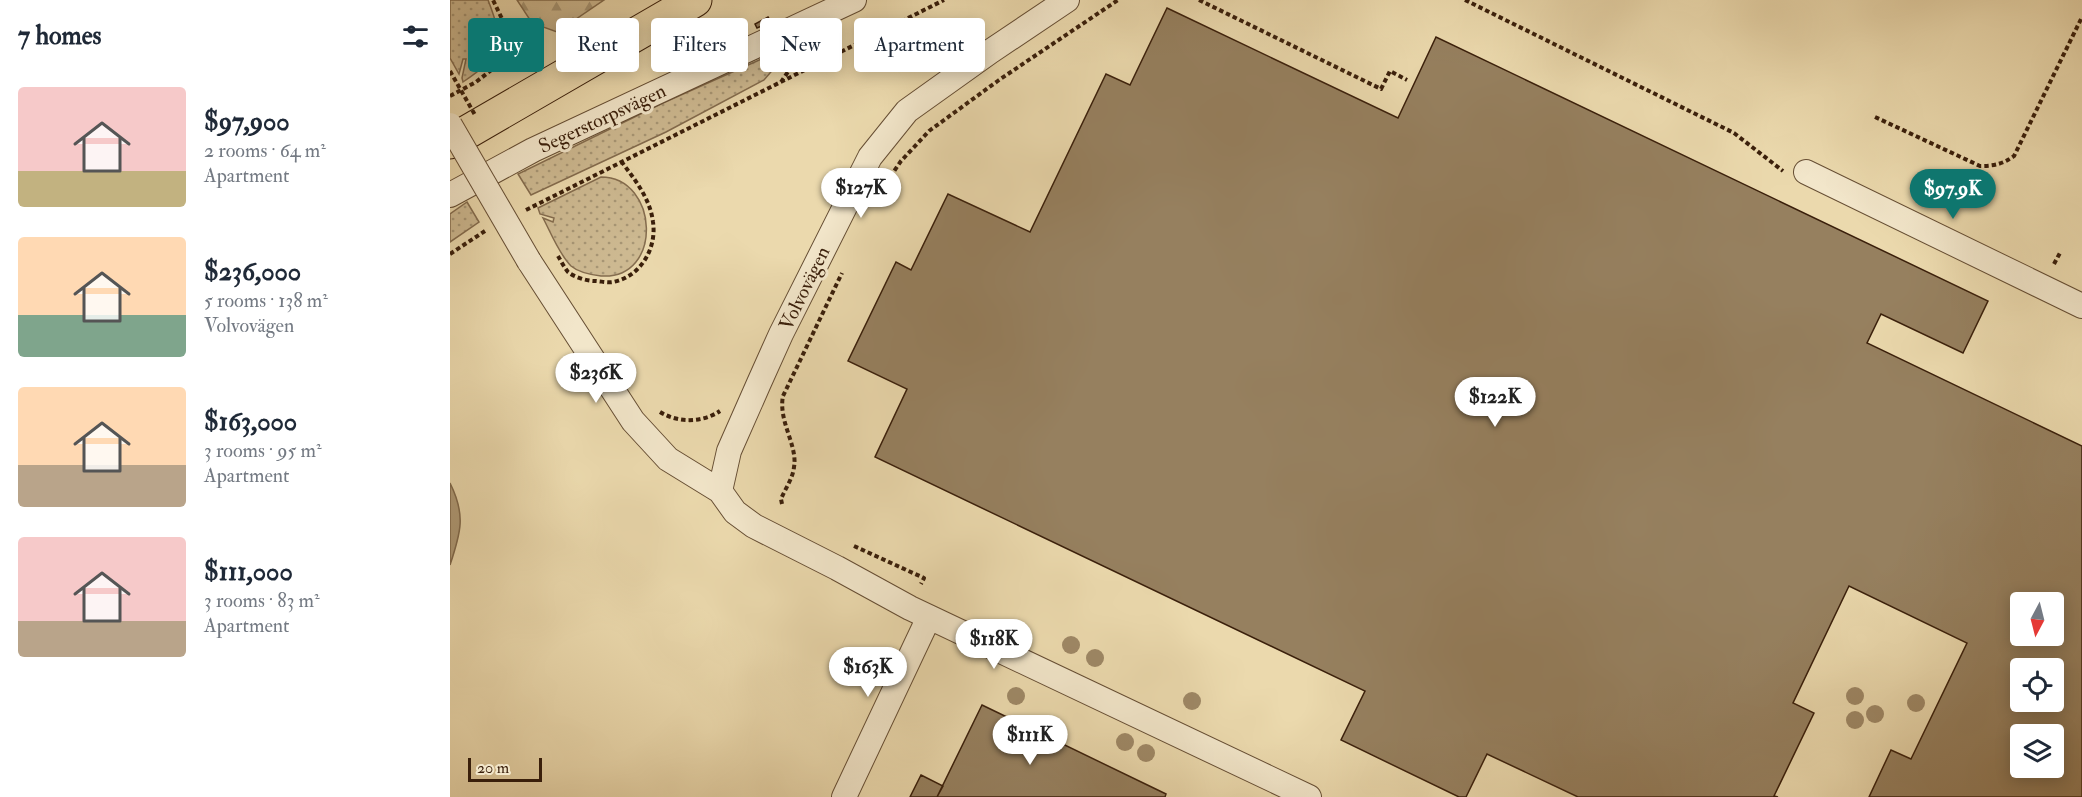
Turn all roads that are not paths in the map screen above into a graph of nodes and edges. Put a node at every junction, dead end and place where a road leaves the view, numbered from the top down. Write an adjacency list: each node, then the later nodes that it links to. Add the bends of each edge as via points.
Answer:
1 (695, 0): 5 (highway)
2 (854, 0): 7 (street, Segerstorpsvägen, via 533,150)
3 (1067, 0): 9 (street, Volvovägen, via 907,111 870,157 781,334 729,451)
4 (450, 124): 9 (street, bridge, via 529,261 633,421 668,459)
5 (450, 142)
6 (1798, 174): 8 (street)
7 (450, 195)
8 (2082, 306)
9 (720, 491): 10 (street, via 735,512 754,526)
10 (929, 617): 11 (street); 12 (street)
11 (844, 797)
12 (1309, 797)

